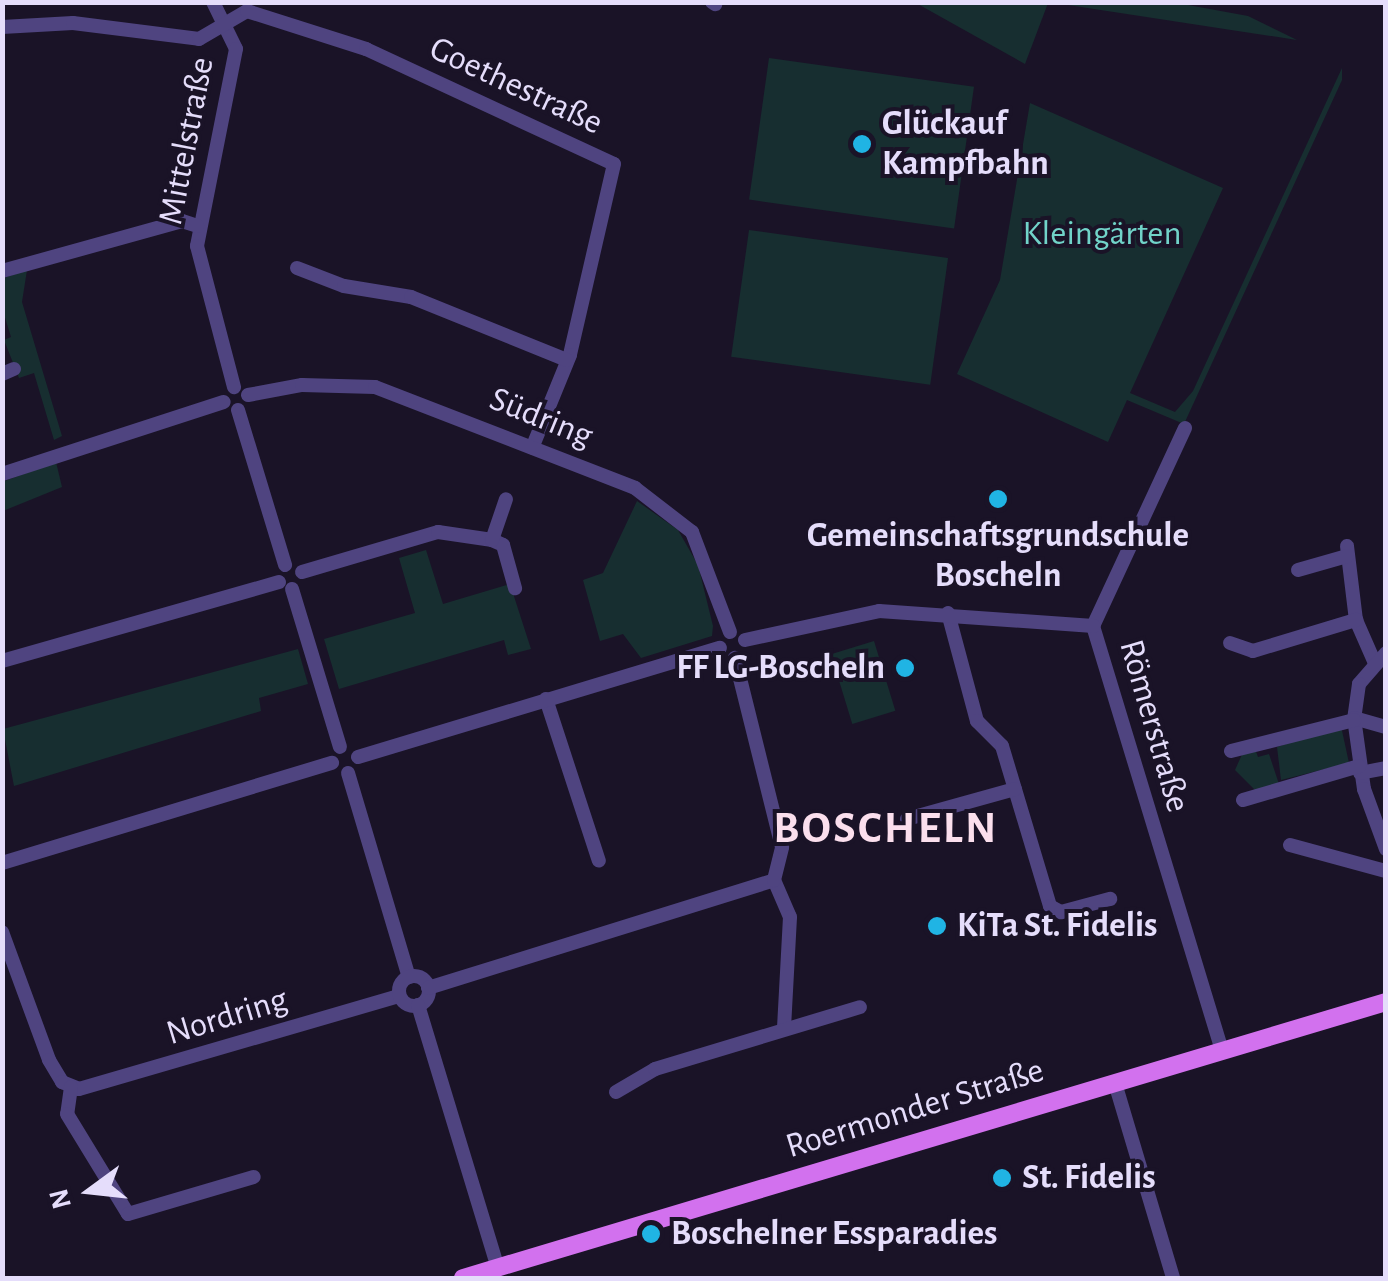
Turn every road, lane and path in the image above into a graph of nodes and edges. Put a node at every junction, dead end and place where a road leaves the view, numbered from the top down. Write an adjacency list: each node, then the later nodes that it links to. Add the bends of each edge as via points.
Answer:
1 (213, 2): 2 (street, Mittelstraße)
2 (224, 23): 3 (street, Goethestraße, via 199,39 72,23); 4 (street, Mittelstraße, via 236,49); 7 (street, Goethestraße, via 248,11 366,49 614,164)
3 (2, 27)
4 (197, 226): 6 (street, via 182,221); 8 (street, Mittelstraße, via 208,299)
5 (297, 268): 7 (street, via 344,286 410,296)
6 (2, 271)
7 (568, 360): 11 (street)
8 (241, 391): 9 (street); 9 (street); 11 (street, Südring, via 302,384 376,388)
9 (231, 406): 12 (street); 15 (street)
10 (1185, 428): 22 (street, Römerstraße)
11 (532, 448): 23 (street, Südring, via 635,488 683,521 704,553)
12 (2, 474)
13 (506, 498): 14 (street)
14 (492, 540): 17 (street, via 438,532); 19 (street, via 503,545)
15 (285, 565): 17 (street); 18 (street)
16 (1298, 570): 21 (street, via 1347,551)
17 (302, 572): 18 (street)
18 (285, 586): 29 (street); 33 (street)
19 (515, 588)
20 (948, 614): 22 (street); 24 (street, via 849,613); 40 (street, via 977,721 1002,746)
21 (1356, 620): 25 (street, via 1253,652); 27 (street)
22 (1093, 626): 58 (street, Römerstraße)
23 (730, 632): 24 (street); 26 (street)
24 (744, 640): 28 (street)
25 (1230, 643)
26 (720, 648): 28 (street); 30 (street)
27 (1380, 657): 31 (street, via 1360,684)
28 (735, 658): 48 (street, via 782,847)
29 (2, 661)
30 (546, 700): 35 (street); 45 (street)
31 (1354, 719): 32 (street); 34 (street); 38 (street)
32 (1386, 726)
33 (340, 747): 35 (street); 36 (street)
34 (1231, 750)
35 (358, 757): 39 (street)
36 (332, 763): 39 (street); 46 (street)
37 (1386, 768): 38 (street)
38 (1360, 770): 41 (street); 44 (street)
39 (348, 772): 51 (street)
40 (1015, 788): 42 (street); 49 (street, via 1050,906 1061,912)
41 (1243, 800)
42 (907, 819)
43 (1290, 845): 47 (street)
44 (1386, 849)
45 (598, 861)
46 (2, 863)
47 (1386, 870)
48 (774, 880): 52 (street); 57 (street, via 790,917)
49 (1110, 899)
50 (2, 932): 60 (street, via 50,1060)
51 (410, 977): 52 (street); 53 (street)
52 (428, 988): 55 (street)
53 (399, 996): 55 (street); 60 (street, Nordring, via 101,1086)
54 (1386, 1002): 58 (main road, Roermonder Straße)
55 (418, 1006): 63 (street)
56 (860, 1007): 57 (street)
57 (784, 1028): 61 (street, via 655,1069)
58 (1222, 1052): 59 (main road, Roermonder Straße)
59 (1115, 1083): 63 (main road, Roermonder Straße); 65 (street)
60 (71, 1087): 62 (street, via 67,1114 128,1214)
61 (616, 1092)
62 (254, 1177)
63 (498, 1268): 64 (main road, Roermonder Straße)
64 (463, 1278)
65 (1173, 1278)

